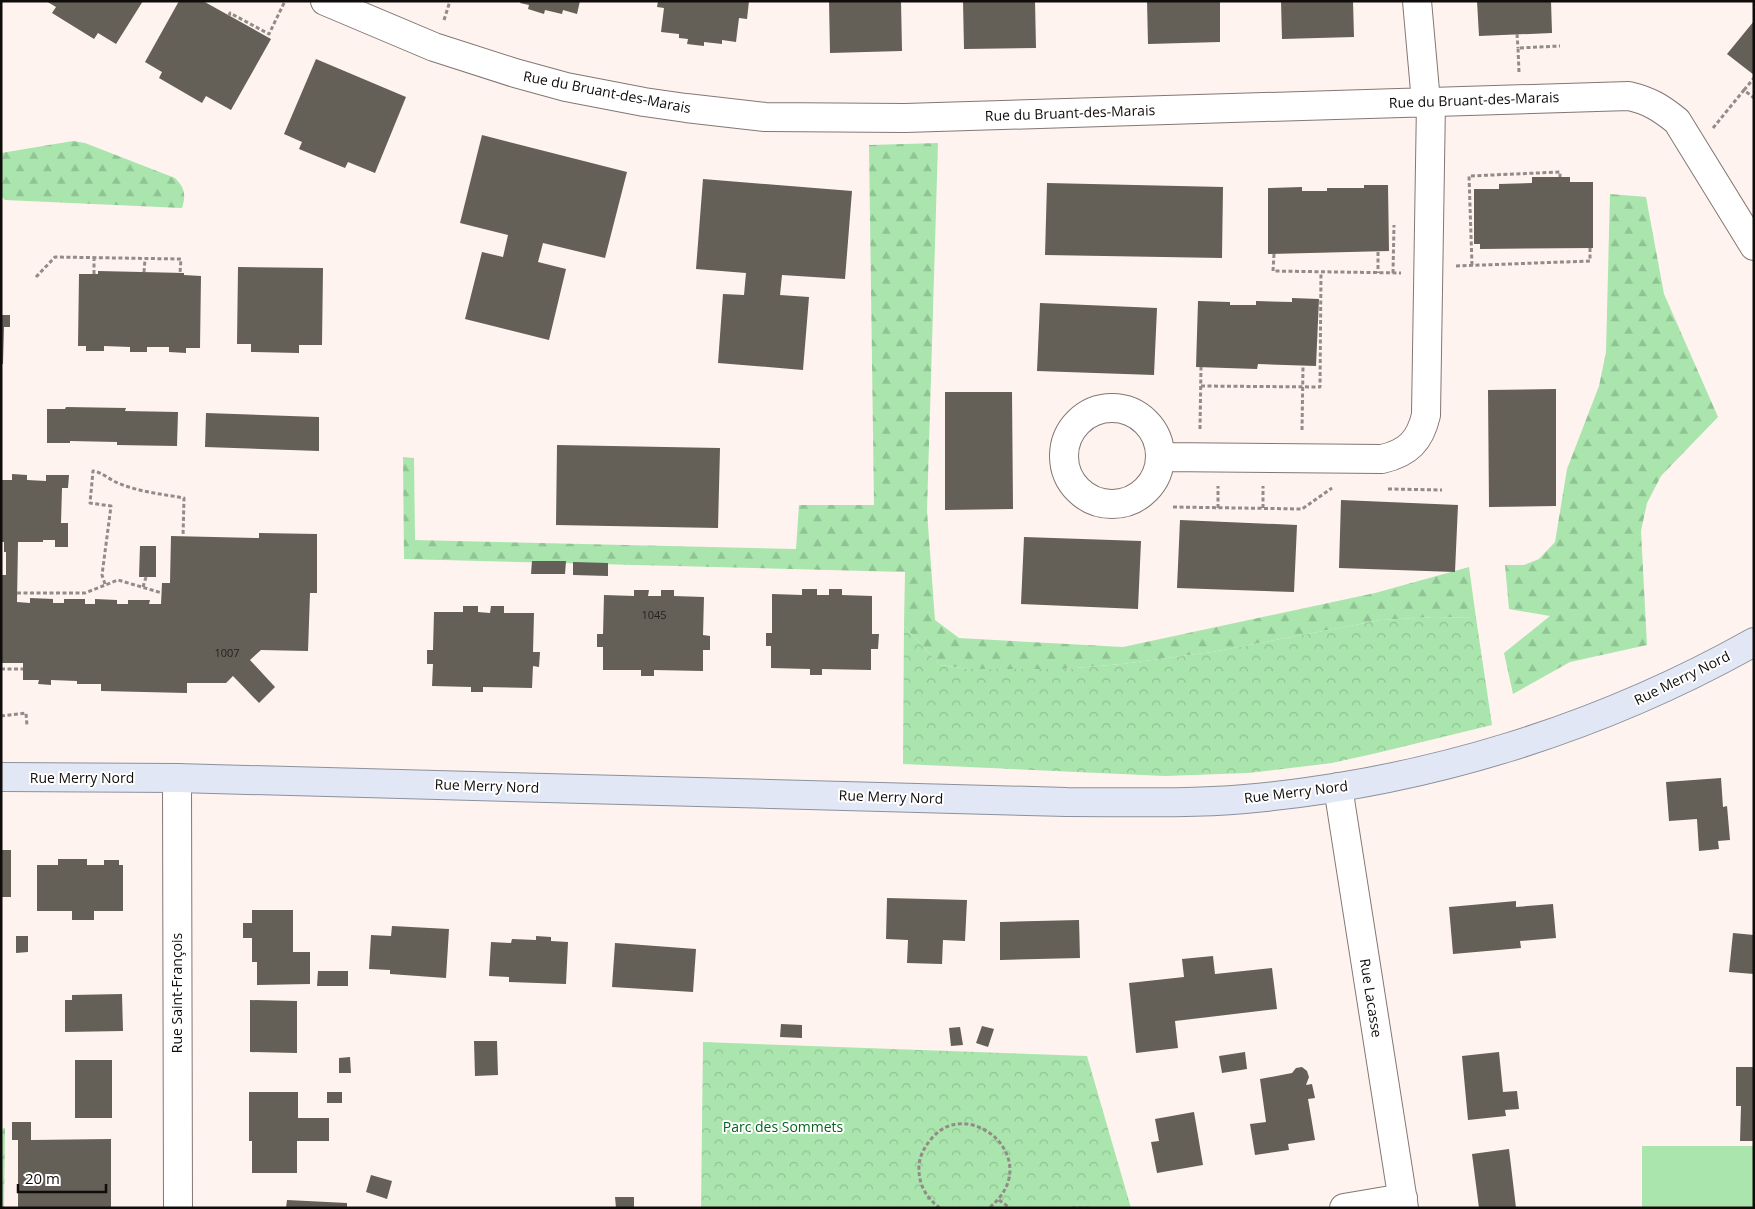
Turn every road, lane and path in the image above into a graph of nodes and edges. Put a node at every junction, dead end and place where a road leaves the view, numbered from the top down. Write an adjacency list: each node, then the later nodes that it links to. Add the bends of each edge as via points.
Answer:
1 (285, 1): 4 (path, via 269,34 230,12)
2 (326, 1): 12 (street, Rue du Bruant-des-Marais, via 434,47 515,73 566,87 723,113 798,118 914,118)
3 (1417, 1): 12 (street)
4 (229, 16)
5 (1517, 34): 7 (path)
6 (1560, 46): 7 (path)
7 (1518, 48): 11 (path)
8 (1754, 78): 9 (path)
9 (1744, 90): 10 (path); 13 (path)
10 (1754, 98)
11 (1520, 99): 12 (street, Rue du Bruant-des-Marais); 13 (street, Rue du Bruant-des-Marais, via 1629,96 1647,101 1677,121)
12 (1429, 102): 23 (street)
13 (1696, 149): 16 (street, Rue du Bruant-des-Marais)
14 (1560, 177): 22 (path, via 1560,172 1469,176)
15 (1394, 225): 28 (path)
16 (1754, 246)
17 (1590, 248): 22 (path, via 1590,261)
18 (1378, 252): 27 (path)
19 (1274, 254): 26 (path, via 1273,271)
20 (94, 258): 21 (path); 29 (path); 30 (path, via 54,257)
21 (145, 258): 24 (path); 25 (path, via 181,259)
22 (1472, 265): 23 (path)
23 (1429, 270): 28 (path); 37 (street, via 1426,415 1416,440 1401,453 1382,459)
24 (144, 272)
25 (180, 272)
26 (1321, 272): 27 (path); 34 (path, via 1320,387)
27 (1378, 272): 28 (path)
28 (1394, 272)
29 (94, 274)
30 (36, 277)
31 (1303, 366): 34 (path)
32 (1201, 367): 33 (path)
33 (1201, 386): 34 (path); 36 (path)
34 (1303, 387): 37 (path)
35 (1161, 457): 36 (street)
36 (1200, 458): 37 (street)
37 (1302, 458)
38 (1340, 488): 41 (path, via 1331,488 1302,509)
39 (1386, 489): 40 (path)
40 (1442, 490)
41 (1173, 507)
42 (183, 537): 44 (path, via 184,498 133,488 93,472 90,503 111,506 102,575)
43 (146, 577): 45 (path)
44 (105, 584): 45 (path, via 122,580); 46 (path, via 85,593)
45 (143, 587): 47 (path)
46 (17, 593)
47 (162, 593)
48 (1754, 642): 55 (main road, Rue Merry Nord, via 1675,683 1566,729 1454,764)
49 (1, 669): 50 (path)
50 (23, 669)
51 (1, 716): 52 (path, via 26,713)
52 (26, 726)
53 (1, 777): 54 (main road, Rue Merry Nord)
54 (177, 778): 55 (main road, Rue Merry Nord, via 1077,802 1195,802); 58 (street, Rue Saint-François)
55 (1338, 788): 57 (street, Rue Lacasse)
56 (999, 1200): 59 (path, via 1007,1187 1010,1172 1002,1143 977,1126 963,1124 948,1127 935,1135 925,1146 920,1160 923,1190); 60 (path); 61 (path)
57 (1403, 1203): 64 (street)
58 (178, 1208)
59 (940, 1208)
60 (989, 1208)
61 (1010, 1208)
62 (1072, 1208): 63 (path)
63 (1089, 1208)
64 (1344, 1208)

